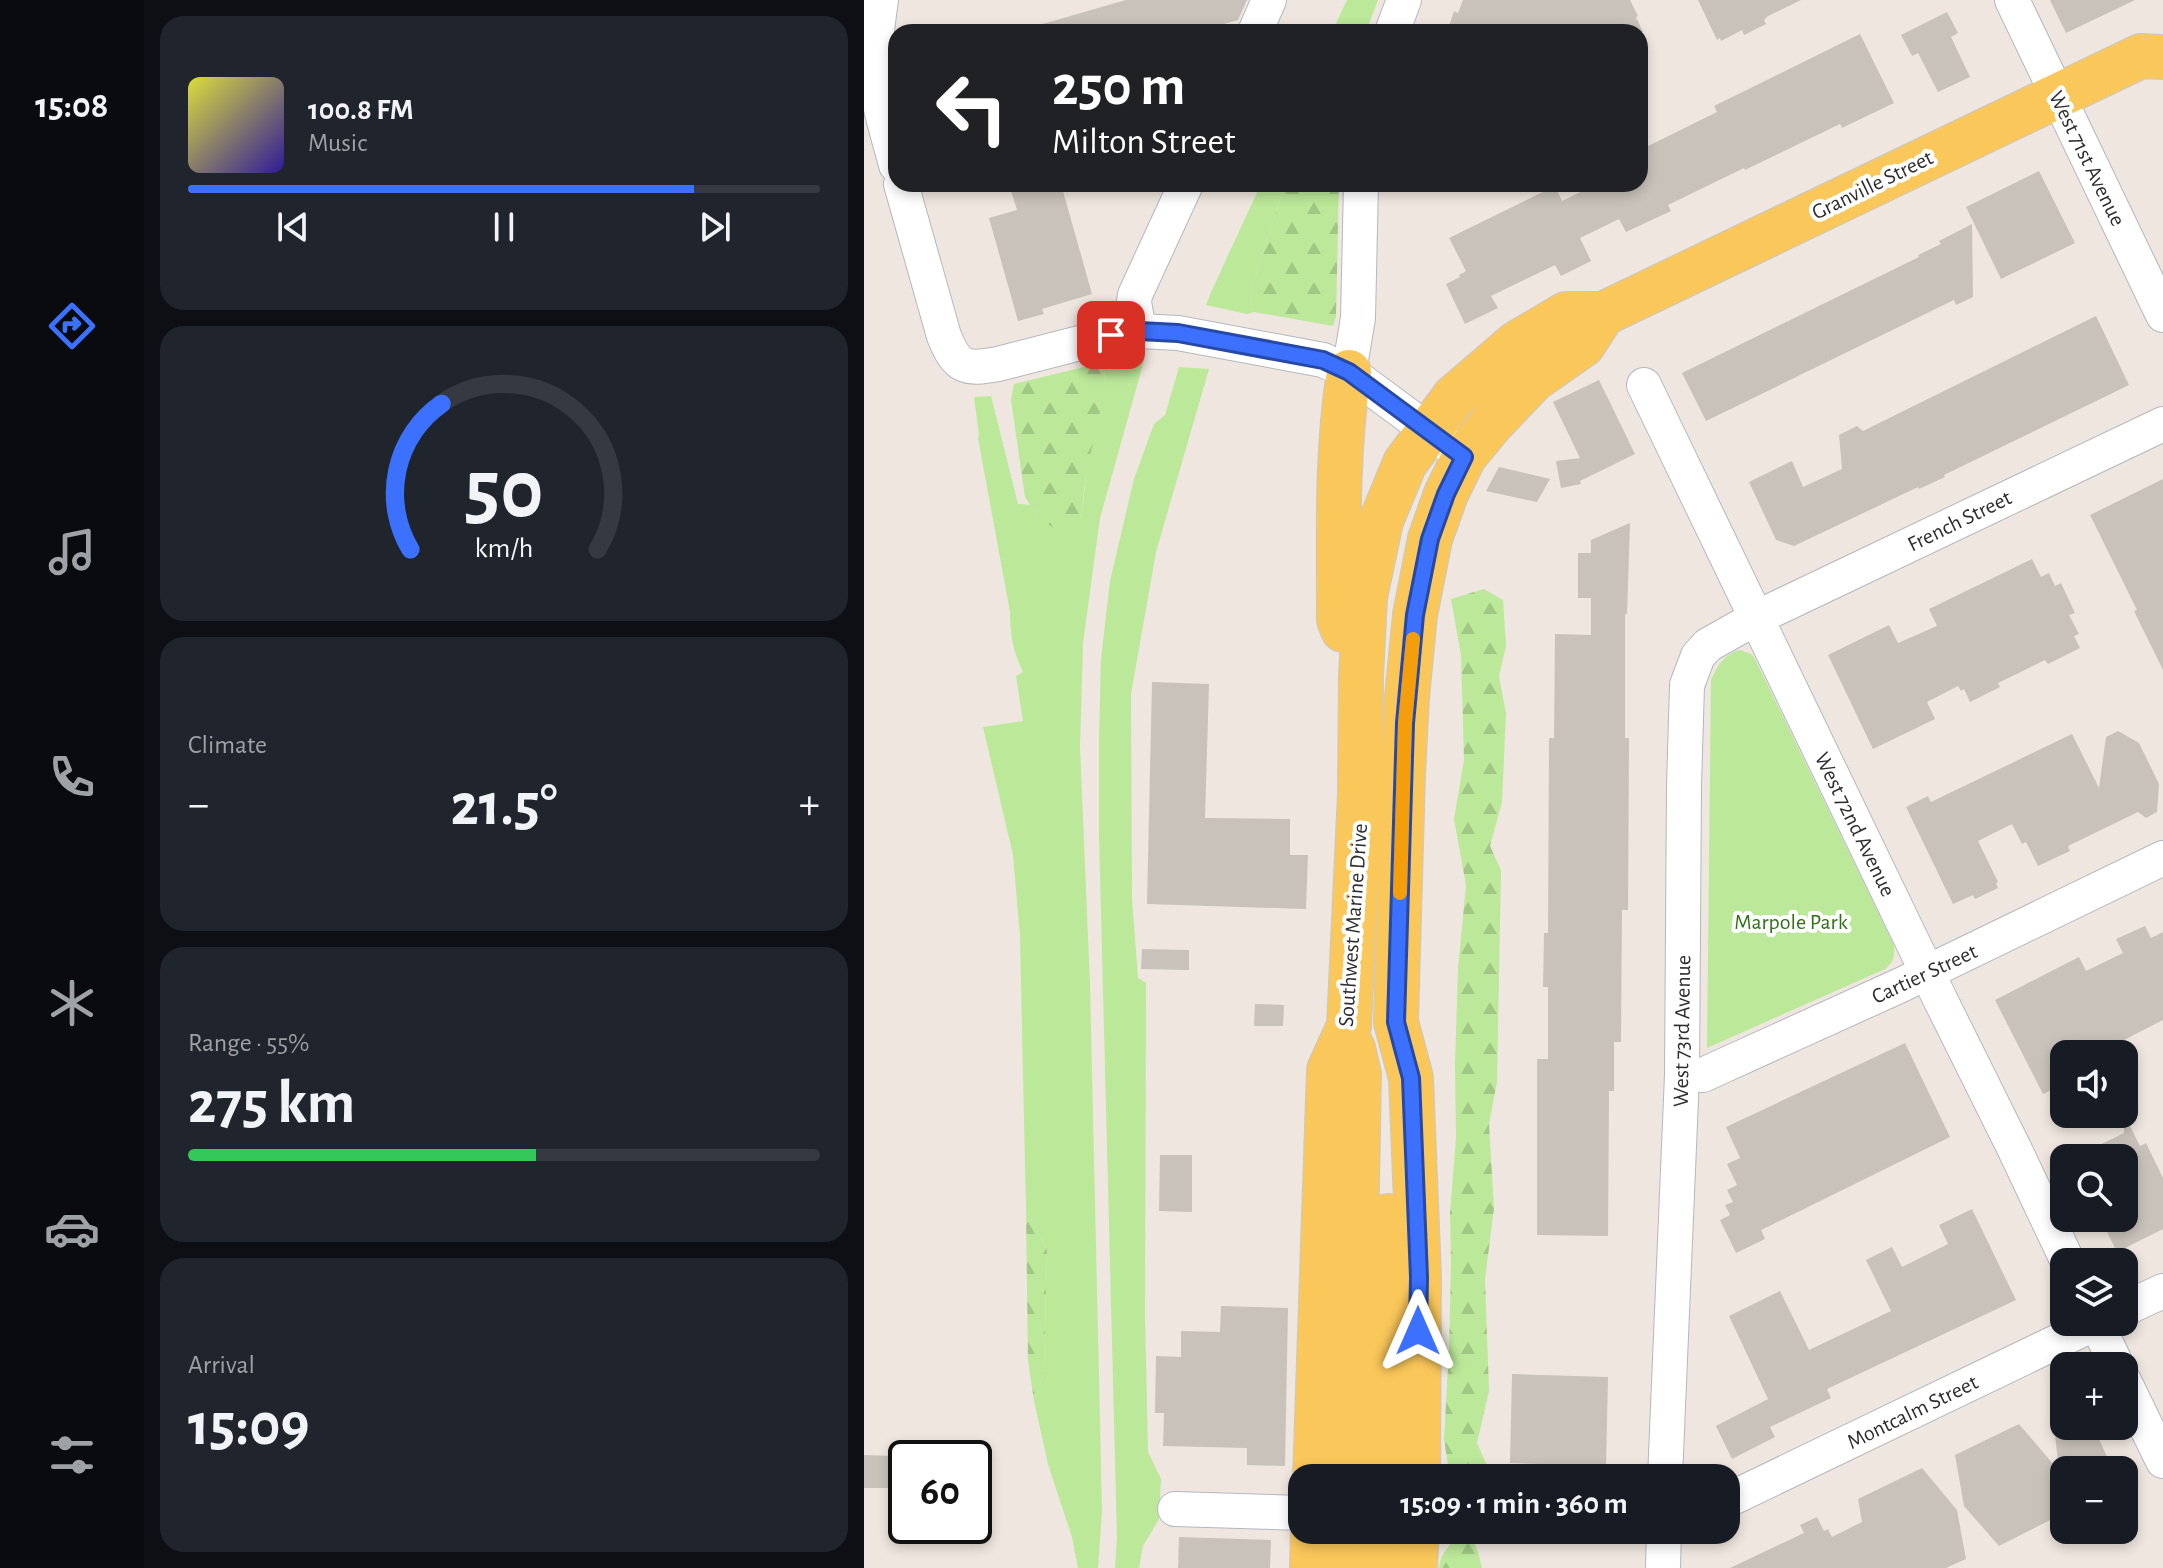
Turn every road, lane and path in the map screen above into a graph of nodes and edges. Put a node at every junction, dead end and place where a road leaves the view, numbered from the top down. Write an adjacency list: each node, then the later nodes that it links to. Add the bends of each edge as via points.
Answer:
1 (881, 0): 9 (street)
2 (1269, 0): 5 (street)
3 (1404, 0): 6 (street)
4 (2012, 0): 8 (street, West 71st Avenue)
5 (1258, 24)
6 (1395, 24)
7 (2156, 48): 8 (main road, Granville Street)
8 (2058, 95): 14 (main road, Granville Street); 15 (street, West 71st Avenue)
9 (873, 114): 10 (street)
10 (888, 147)
11 (903, 192): 16 (street, via 944,336 957,360 979,368)
12 (1182, 192): 16 (street, via 1135,295)
13 (1361, 192): 17 (street, via 1358,318)
14 (1603, 314): 20 (main road, Granville Street, via 1566,314 1517,343 1454,397); 21 (main road, Granville Street, via 1583,345 1533,380)
15 (2163, 315)
16 (1139, 331): 17 (street, via 1178,333 1323,360)
17 (1349, 372): 20 (street); 23 (main road, via 1342,419 1339,620)
18 (1644, 385): 22 (street, West 72nd Avenue)
19 (2163, 424): 22 (street, French Street)
20 (1428, 430): 21 (street); 23 (main road, Southwest Marine Drive, via 1405,463 1381,521 1365,597)
21 (1464, 457): 26 (main road, Southwest Marine Drive, via 1430,539 1415,615 1403,774)
22 (1756, 618): 25 (street, West 72nd Avenue); 28 (street, West 73rd Avenue, via 1708,645 1687,685)
23 (1361, 677): 27 (main road, Southwest Marine Drive)
24 (2163, 858): 25 (street, Cartier Street)
25 (1927, 972): 28 (street, Cartier Street, via 1703,1075); 29 (street, West 72nd Avenue)
26 (1396, 1022): 37 (main road, via 1390,1074); 38 (main road, Southwest Marine Drive, via 1411,1078 1419,1277)
27 (1349, 1026): 35 (main road, Southwest Marine Drive, via 1329,1070); 36 (main road, via 1359,1074)
28 (1682, 1075): 39 (street, West 73rd Avenue)
29 (2061, 1248)
30 (2163, 1291): 31 (street)
31 (2138, 1303)
32 (2068, 1336): 40 (street, Montcalm Street)
33 (2138, 1410): 34 (street)
34 (2163, 1461)
35 (1315, 1464)
36 (1349, 1464)
37 (1382, 1464)
38 (1418, 1464)
39 (1666, 1464)
40 (1740, 1494)
41 (1175, 1509): 42 (street)
42 (1288, 1513)
43 (1313, 1544): 48 (main road)
44 (1347, 1544): 49 (main road)
45 (1379, 1544): 50 (main road)
46 (1416, 1544): 51 (main road)
47 (1664, 1544): 52 (street)
48 (1312, 1568)
49 (1346, 1568)
50 (1378, 1568)
51 (1415, 1568)
52 (1663, 1568)

